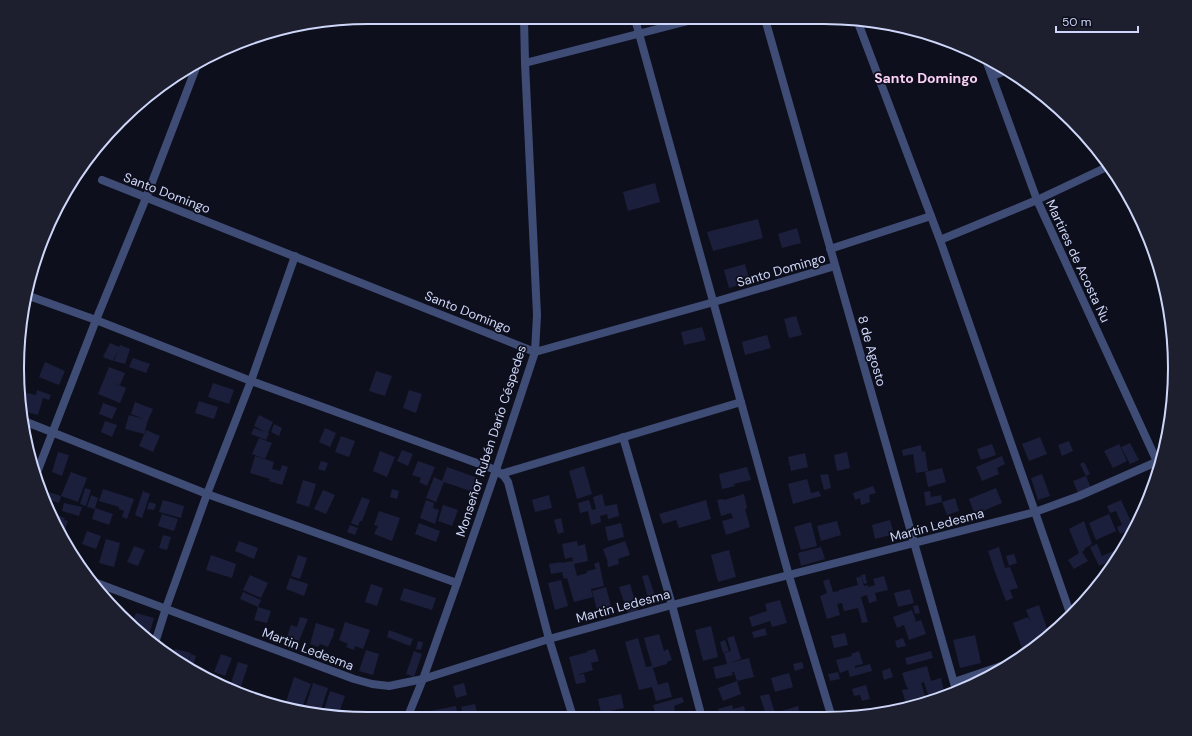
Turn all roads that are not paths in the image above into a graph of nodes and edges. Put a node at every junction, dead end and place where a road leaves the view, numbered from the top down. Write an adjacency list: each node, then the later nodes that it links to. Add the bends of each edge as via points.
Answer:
1 (524, 24): 7 (street, Monseñor Rubén Darío Céspedes)
2 (636, 24): 6 (street)
3 (676, 24): 6 (street)
4 (767, 24): 18 (street, 8 de Agosto)
5 (860, 26): 16 (street)
6 (639, 33): 7 (street); 22 (street)
7 (525, 63): 24 (street, Monseñor Rubén Darío Céspedes, via 537,315)
8 (988, 66): 11 (street, Martires de Acosta Ñu)
9 (194, 71): 14 (street)
10 (1001, 73): 11 (street)
11 (992, 76): 15 (street, Martires de Acosta Ñu)
12 (1104, 168): 15 (street)
13 (102, 180): 14 (street, Santo Domingo)
14 (146, 198): 19 (street, Santo Domingo); 23 (street)
15 (1037, 200): 17 (street); 30 (street, Martires de Acosta Ñu)
16 (931, 216): 17 (street); 18 (street)
17 (940, 240): 35 (street)
18 (830, 249): 20 (street, 8 de Agosto)
19 (295, 256): 24 (street, Santo Domingo); 25 (street)
20 (836, 266): 22 (street, Santo Domingo); 36 (street, 8 de Agosto)
21 (32, 297): 23 (street)
22 (714, 302): 24 (street, Santo Domingo); 26 (street)
23 (96, 320): 25 (street); 28 (street)
24 (535, 352): 33 (street, Monseñor Rubén Darío Céspedes)
25 (251, 381): 33 (street); 34 (street)
26 (741, 402): 29 (street); 37 (street)
27 (29, 423): 28 (street)
28 (52, 432): 32 (street); 34 (street)
29 (623, 437): 33 (street); 40 (street)
30 (1156, 455)
31 (1154, 466): 35 (street, Martin Ledesma)
32 (39, 467)
33 (498, 472): 39 (street, Monseñor Rubén Darío Céspedes); 44 (street, via 508,482)
34 (207, 494): 39 (street); 41 (street)
35 (1036, 512): 36 (street, Martin Ledesma); 42 (street)
36 (915, 544): 37 (street, Martin Ledesma); 47 (street, 8 de Agosto)
37 (789, 576): 40 (street, Martin Ledesma); 51 (street)
38 (101, 584): 41 (street, Martin Ledesma)
39 (457, 584): 45 (street, Monseñor Rubén Darío Céspedes)
40 (672, 605): 44 (street, Martin Ledesma); 50 (street)
41 (166, 608): 43 (street); 45 (street, Martin Ledesma, via 372,684 389,686)
42 (1069, 609)
43 (156, 639)
44 (549, 639): 45 (street, Martin Ledesma); 49 (street)
45 (422, 679): 48 (street, Monseñor Rubén Darío Céspedes)
46 (967, 681): 47 (street)
47 (955, 686)
48 (410, 712)
49 (571, 712)
50 (700, 712)
51 (830, 712)

